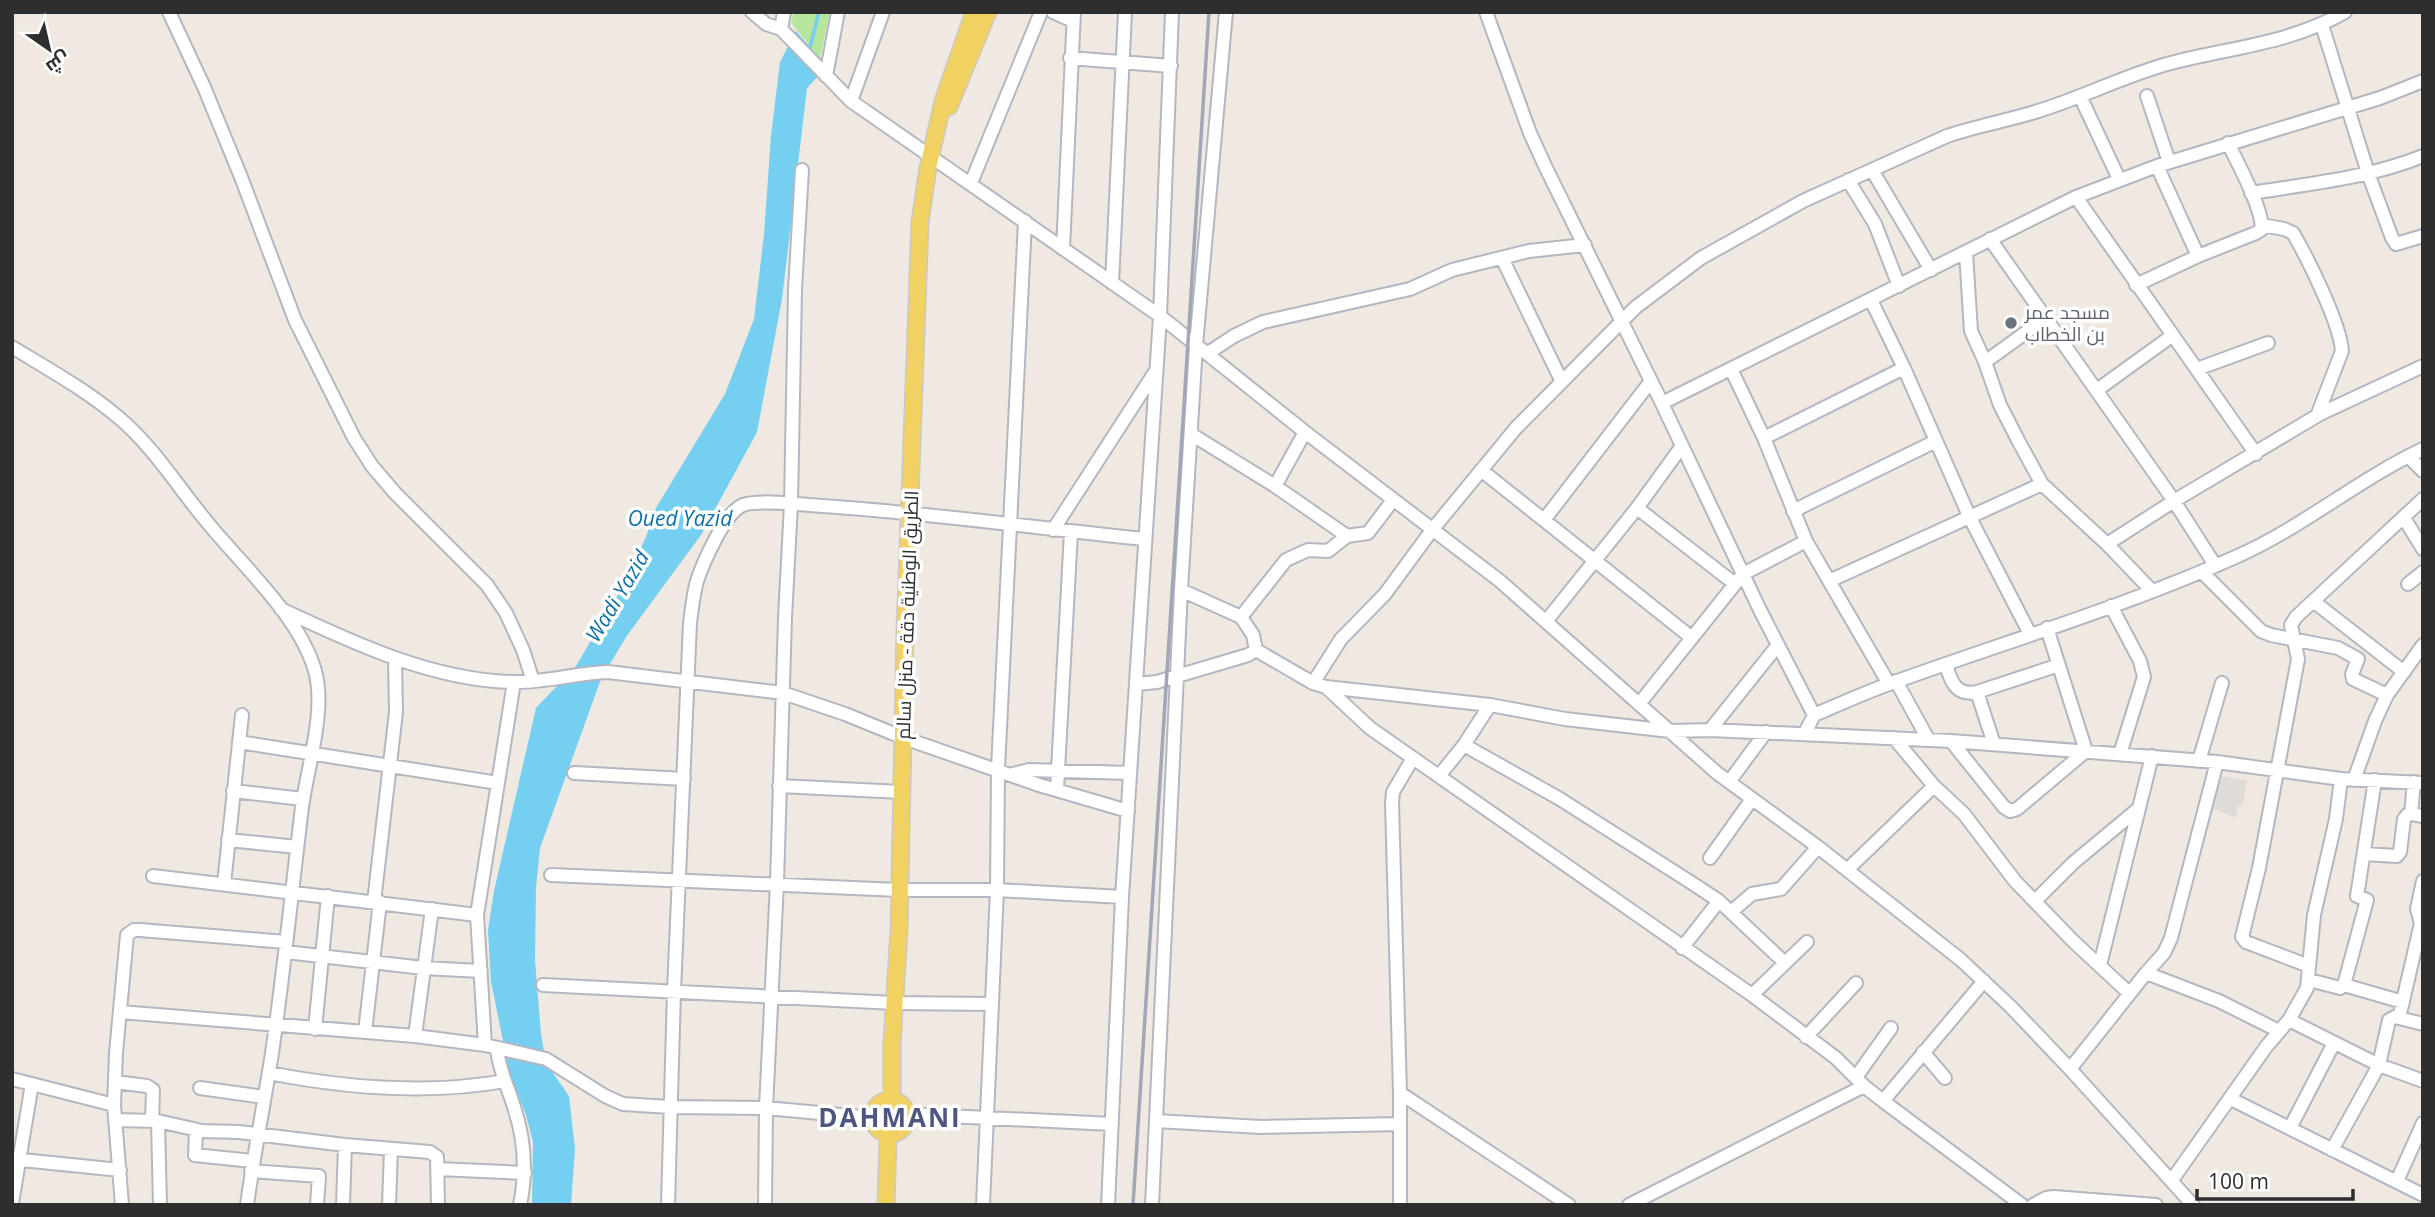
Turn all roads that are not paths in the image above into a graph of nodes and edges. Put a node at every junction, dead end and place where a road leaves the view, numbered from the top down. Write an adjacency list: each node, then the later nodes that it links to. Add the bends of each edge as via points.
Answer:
1 (169, 12): 131 (street, via 220,126 295,320 354,438 395,493 487,585 506,613)
2 (752, 12): 17 (street)
3 (784, 12): 17 (street)
4 (838, 12): 21 (street)
5 (883, 12): 25 (street)
6 (974, 12): 27 (main road, الطريق الوطنية دقة - منزل سالم, via 949,79)
7 (988, 12): 27 (main road, الطريق الوطنية دقة - منزل سالم)
8 (1041, 12): 37 (street)
9 (1054, 12): 15 (street)
10 (1125, 12): 19 (street)
11 (1172, 12): 20 (street)
12 (1226, 12): 59 (street)
13 (1486, 12): 44 (street, via 1530,133)
14 (2345, 12): 16 (street)
15 (1074, 17): 18 (street)
16 (2322, 25): 23 (street, via 2285,39 2155,67); 26 (street)
17 (785, 33): 21 (street)
18 (1070, 58): 19 (street); 45 (street)
19 (1122, 62): 20 (street); 50 (street)
20 (1171, 66): 54 (street)
21 (825, 74): 25 (street)
22 (2423, 81): 26 (street)
23 (2080, 96): 33 (street, via 1970,128); 36 (street)
24 (2147, 96): 31 (street)
25 (851, 101): 29 (street)
26 (2348, 106): 28 (street); 34 (street)
27 (938, 132): 29 (main road, الطريق الوطنية دقة - منزل سالم)
28 (2228, 143): 31 (street); 38 (street)
29 (931, 155): 37 (street); 90 (main road, الطريق الوطنية دقة - منزل سالم, via 920,222)
30 (2423, 156): 34 (street)
31 (2163, 164): 36 (street); 47 (street)
32 (802, 170): 88 (street)
33 (1872, 170): 35 (street); 49 (street)
34 (2368, 173): 38 (street); 42 (street, via 2396,244)
35 (1848, 180): 52 (street, via 1875,224); 56 (street, via 1701,258)
36 (2119, 180): 39 (street)
37 (971, 183): 40 (street)
38 (2251, 193): 41 (street)
39 (2076, 197): 43 (street); 51 (street)
40 (1025, 221): 45 (street); 95 (street)
41 (2262, 225): 47 (street, via 2256,233); 72 (street, via 2293,233 2342,343 2343,351)
42 (2423, 236)
43 (1990, 239): 46 (street); 55 (street)
44 (1585, 244): 48 (street); 56 (street)
45 (1063, 248): 50 (street)
46 (1966, 253): 49 (street); 62 (street, via 1971,331)
47 (2198, 256): 51 (street)
48 (1502, 258): 61 (street, via 1452,270 1410,289 1263,323); 69 (street)
49 (1931, 270): 52 (street)
50 (1112, 283): 54 (street)
51 (2136, 285): 57 (street)
52 (1899, 286): 53 (street)
53 (1871, 300): 64 (street); 65 (street)
54 (1160, 316): 59 (street); 67 (street)
55 (2046, 318): 62 (street); 70 (street)
56 (1622, 322): 68 (street); 69 (street)
57 (2173, 335): 66 (street); 70 (street)
58 (2268, 343): 66 (street)
59 (1196, 345): 61 (street); 74 (street)
60 (12, 347): 115 (street, via 75,385 142,439)
61 (1208, 354): 73 (street)
62 (1986, 362): 83 (street, via 2000,405)
63 (2423, 366): 72 (street)
64 (1904, 368): 75 (street); 76 (street)
65 (1731, 369): 71 (street); 75 (street)
66 (2197, 369): 79 (street)
67 (1156, 371): 96 (street); 100 (street)
68 (1651, 381): 71 (street); 94 (street)
69 (1562, 382): 81 (street)
70 (2096, 390): 87 (street)
71 (1662, 403): 77 (street)
72 (2317, 416): 79 (street)
73 (1305, 432): 84 (street); 86 (street)
74 (1191, 434): 84 (street); 111 (street)
75 (1764, 438): 91 (street)
76 (1936, 441): 91 (street); 92 (street)
77 (1682, 446): 89 (street); 108 (street)
78 (2423, 449): 80 (street)
79 (2256, 454): 87 (street)
80 (2408, 456): 82 (street); 105 (street, via 2263,544)
81 (1481, 470): 94 (street); 97 (street)
82 (2423, 471)
83 (2042, 484): 92 (street); 102 (street)
84 (1275, 486): 99 (street)
85 (2423, 499): 93 (street)
86 (1393, 500): 97 (street); 99 (street, via 1371,530)
87 (2174, 501): 102 (street); 105 (street)
88 (791, 504): 90 (street); 130 (street, via 743,505 723,526 697,583); 139 (street)
89 (1637, 508): 104 (street); 108 (street)
90 (910, 511): 95 (street); 149 (main road, الطريق الوطنية دقة - منزل سالم)
91 (1793, 511): 101 (street)
92 (1970, 518): 109 (street); 119 (street)
93 (2404, 518): 103 (street); 113 (street)
94 (1544, 520): 104 (street)
95 (1009, 524): 96 (street); 164 (street)
96 (1052, 530): 98 (street)
97 (1432, 530): 117 (street); 133 (street, via 1385,594 1341,639)
98 (1071, 532): 100 (street); 167 (street)
99 (1347, 536): 116 (street, via 1328,551 1308,550 1286,561)
100 (1144, 539): 136 (street)
101 (1806, 541): 108 (street); 109 (street)
102 (2107, 544): 112 (street)
103 (2423, 549)
104 (1595, 561): 117 (street); 120 (street)
105 (2215, 565): 106 (street)
106 (2202, 572): 112 (street); 121 (street, via 2261,631)
107 (2423, 572): 110 (street)
108 (1739, 579): 120 (street); 122 (street)
109 (1829, 581): 134 (street)
110 (2408, 584)
111 (1181, 590): 116 (street); 129 (street)
112 (2152, 591): 114 (street)
113 (2313, 601): 121 (street, via 2291,625); 128 (street)
114 (2111, 606): 118 (street); 158 (street, via 2144,677)
115 (281, 609): 125 (street); 157 (street, via 315,669 318,718)
116 (1241, 617): 124 (street)
117 (1547, 620): 141 (street)
118 (2047, 628): 119 (street); 127 (street)
119 (2030, 634): 126 (street)
120 (1692, 638): 141 (street)
121 (2292, 638): 140 (street, via 2338,648 2357,658 2351,677); 165 (street, via 2298,653)
122 (1778, 645): 144 (street); 145 (street)
123 (2423, 645): 128 (street)
124 (1256, 650): 129 (street); 133 (street)
125 (395, 658): 132 (street); 163 (street, via 396,712)
126 (1946, 665): 134 (street); 138 (street, via 1957,689)
127 (2059, 665): 138 (street); 156 (street)
128 (2404, 672): 140 (street)
129 (1177, 676): 136 (street); 270 (street)
130 (687, 680): 131 (street, via 608,672); 139 (street); 171 (street)
131 (533, 681): 132 (street)
132 (514, 682): 175 (street)
133 (1313, 682): 137 (street)
134 (1893, 682): 144 (street); 151 (street)
135 (2222, 683): 161 (street)
136 (1137, 684): 168 (street)
137 (1326, 687): 142 (street); 160 (street, via 1370,729)
138 (1977, 692): 154 (street)
139 (783, 693): 149 (street); 177 (street)
140 (2387, 695): 172 (street)
141 (1639, 704): 146 (street)
142 (1490, 705): 146 (street); 155 (street)
143 (242, 715): 153 (street)
144 (1814, 715): 148 (street)
145 (1710, 730): 146 (street); 147 (street)
146 (1670, 731): 174 (street)
147 (1766, 732): 148 (street); 174 (street)
148 (1805, 733): 150 (street)
149 (904, 738): 164 (street); 181 (main road, الطريق الوطنية دقة - منزل سالم)
150 (1894, 738): 151 (street); 178 (street)
151 (1927, 740): 152 (street)
152 (1951, 741): 154 (street); 156 (street, via 2010,811 2017,810)
153 (239, 742): 157 (street); 180 (street)
154 (1994, 744): 156 (street)
155 (1464, 745): 170 (street); 204 (street, via 1560,799)
156 (2086, 751): 158 (street)
157 (310, 754): 163 (street); 182 (street)
158 (2120, 754): 159 (street)
159 (2152, 756): 161 (street); 184 (street)
160 (1413, 758): 170 (street); 257 (street, via 1393,792 1392,803)
161 (2199, 761): 162 (street)
162 (2217, 762): 165 (street); 219 (street, via 2171,938)
163 (390, 764): 175 (street); 206 (street)
164 (998, 769): 169 (street); 200 (street)
165 (2276, 769): 172 (street); 220 (street, via 2242,937)
166 (574, 772): 171 (street)
167 (1059, 772): 168 (street); 169 (street, via 1029,769); 179 (street)
168 (1130, 773): 185 (street)
169 (1013, 774): 179 (street)
170 (1439, 776): 212 (street)
171 (684, 779): 195 (street)
172 (2347, 780): 173 (street); 220 (street, via 2314,915)
173 (2375, 780): 176 (street); 190 (street)
174 (1729, 782): 183 (street)
175 (498, 783): 209 (street)
176 (2418, 783): 186 (street)
177 (779, 786): 181 (street); 197 (street)
178 (1934, 786): 192 (street); 205 (street, via 1959,809)
179 (1058, 789): 185 (street)
180 (233, 791): 182 (street); 187 (street)
181 (902, 792): 199 (main road, الطريق الوطنية دقة - منزل سالم)
182 (303, 799): 188 (street)
183 (1752, 799): 189 (street); 191 (street)
184 (2138, 809): 205 (street); 216 (street)
185 (1128, 811): 203 (street)
186 (2417, 815): 190 (street, via 2404,819 2397,856)
187 (228, 840): 188 (street); 198 (street)
188 (297, 847): 201 (street)
189 (1818, 848): 192 (street); 208 (street, via 1781,889 1752,894)
190 (2364, 853): 224 (street, via 2357,896 2367,900)
191 (1710, 858)
192 (1847, 870): 221 (street)
193 (551, 875): 195 (street)
194 (153, 876): 198 (street)
195 (679, 879): 197 (street); 225 (street)
196 (2423, 881): 229 (street, via 2417,909 2421,923)
197 (777, 883): 199 (street); 228 (street)
198 (224, 884): 201 (street)
199 (899, 890): 200 (street); 230 (main road, الطريق الوطنية دقة - منزل سالم)
200 (997, 890): 203 (street); 231 (street)
201 (292, 891): 202 (street); 211 (street)
202 (328, 896): 206 (street); 213 (street)
203 (1122, 897): 273 (street)
204 (1719, 901): 208 (street); 212 (street)
205 (2035, 901): 216 (street)
206 (377, 902): 207 (street); 214 (street)
207 (432, 909): 209 (street); 217 (street)
208 (1731, 912): 215 (street)
209 (477, 915): 218 (street)
210 (1807, 942): 215 (street)
211 (286, 947): 213 (street); 232 (street, via 130,932 125,939); 236 (street)
212 (1682, 948): 227 (street)
213 (323, 957): 214 (street); 238 (street)
214 (373, 961): 217 (street); 240 (street)
215 (1785, 963): 227 (street)
216 (2100, 965): 226 (street)
217 (424, 968): 218 (street); 241 (street)
218 (481, 971): 244 (street)
219 (2146, 973): 226 (street); 239 (street, via 2219,1001)
220 (2309, 973): 224 (street, via 2340,988); 234 (street)
221 (1984, 981): 245 (street); 247 (street)
222 (1856, 983): 242 (street)
223 (543, 985): 225 (street)
224 (2344, 985): 229 (street)
225 (674, 991): 228 (street); 263 (street)
226 (2129, 993): 247 (street)
227 (1752, 995): 242 (street)
228 (771, 996): 230 (street); 264 (street)
229 (2403, 1002): 233 (street)
230 (894, 1003): 231 (street); 259 (main road, الطريق الوطنية دقة - منزل سالم)
231 (992, 1004): 266 (street)
232 (120, 1012): 236 (street); 254 (street)
233 (2399, 1018): 235 (street); 246 (street, via 2389,1020)
234 (2289, 1020): 239 (street); 243 (street)
235 (2423, 1024)
236 (276, 1026): 238 (street); 248 (street)
237 (1891, 1028): 252 (street)
238 (315, 1029): 240 (street)
239 (2279, 1031): 260 (street)
240 (365, 1032): 241 (street)
241 (415, 1036): 244 (street)
242 (1806, 1037): 252 (street)
243 (2334, 1043): 246 (street); 274 (street)
244 (494, 1048): 251 (street); 263 (street, via 546,1059 623,1104)
245 (1923, 1052): 249 (street); 261 (street)
246 (2379, 1065): 253 (street); 280 (street)
247 (2070, 1069): 286 (street)
248 (269, 1073): 251 (street, via 371,1087); 258 (street)
249 (1945, 1078)
250 (12, 1079): 255 (street)
251 (505, 1081): 285 (street, via 519,1122)
252 (1860, 1081): 261 (street); 306 (street)
253 (2423, 1081)
254 (115, 1082): 262 (street); 269 (street, via 153,1090)
255 (32, 1084): 262 (street); 281 (street)
256 (200, 1088): 258 (street)
257 (1399, 1093): 272 (street); 305 (street)
258 (264, 1097): 276 (street)
259 (892, 1100): 265 (main road); 267 (main road, via 878,1105)
260 (2231, 1100): 274 (street); 286 (street)
261 (1883, 1101): 307 (street)
262 (114, 1105): 268 (street)
263 (670, 1107): 264 (street); 298 (street)
264 (766, 1108): 267 (street); 299 (street)
265 (907, 1114): 266 (street); 277 (main road, via 903,1129)
266 (987, 1117): 273 (street); 301 (street)
267 (873, 1118): 277 (main road, via 877,1129)
268 (115, 1121): 269 (street); 284 (street)
269 (155, 1121): 275 (street); 291 (street)
270 (1156, 1121): 272 (street, via 1261,1126); 303 (street)
271 (2423, 1123): 287 (street)
272 (1399, 1124): 304 (street)
273 (1112, 1125): 302 (street)
274 (2290, 1128): 280 (street)
275 (196, 1130): 276 (street); 282 (street, via 195,1154)
276 (257, 1134): 278 (street); 282 (street)
277 (888, 1135): 300 (main road)
278 (345, 1145): 279 (street); 294 (street)
279 (391, 1149): 283 (street, via 433,1153); 295 (street)
280 (2332, 1150): 287 (street)
281 (15, 1160): 284 (street); 289 (street)
282 (251, 1166): 292 (street); 293 (street, via 318,1176)
283 (438, 1169): 285 (street); 296 (street)
284 (120, 1170): 290 (street)
285 (525, 1173): 297 (street)
286 (2172, 1180): 310 (street)
287 (2397, 1181): 288 (street)
288 (2423, 1195)
289 (12, 1203)
290 (122, 1205)
291 (160, 1205)
292 (247, 1205)
293 (317, 1205)
294 (343, 1205)
295 (389, 1205)
296 (438, 1205)
297 (520, 1205)
298 (668, 1205)
299 (765, 1205)
300 (886, 1205)
301 (983, 1205)
302 (1108, 1205)
303 (1152, 1205)
304 (1400, 1205)
305 (1569, 1205)
306 (1629, 1205)
307 (2022, 1205)
308 (2033, 1205): 309 (street, via 2054,1198)
309 (2156, 1205)
310 (2193, 1205)

